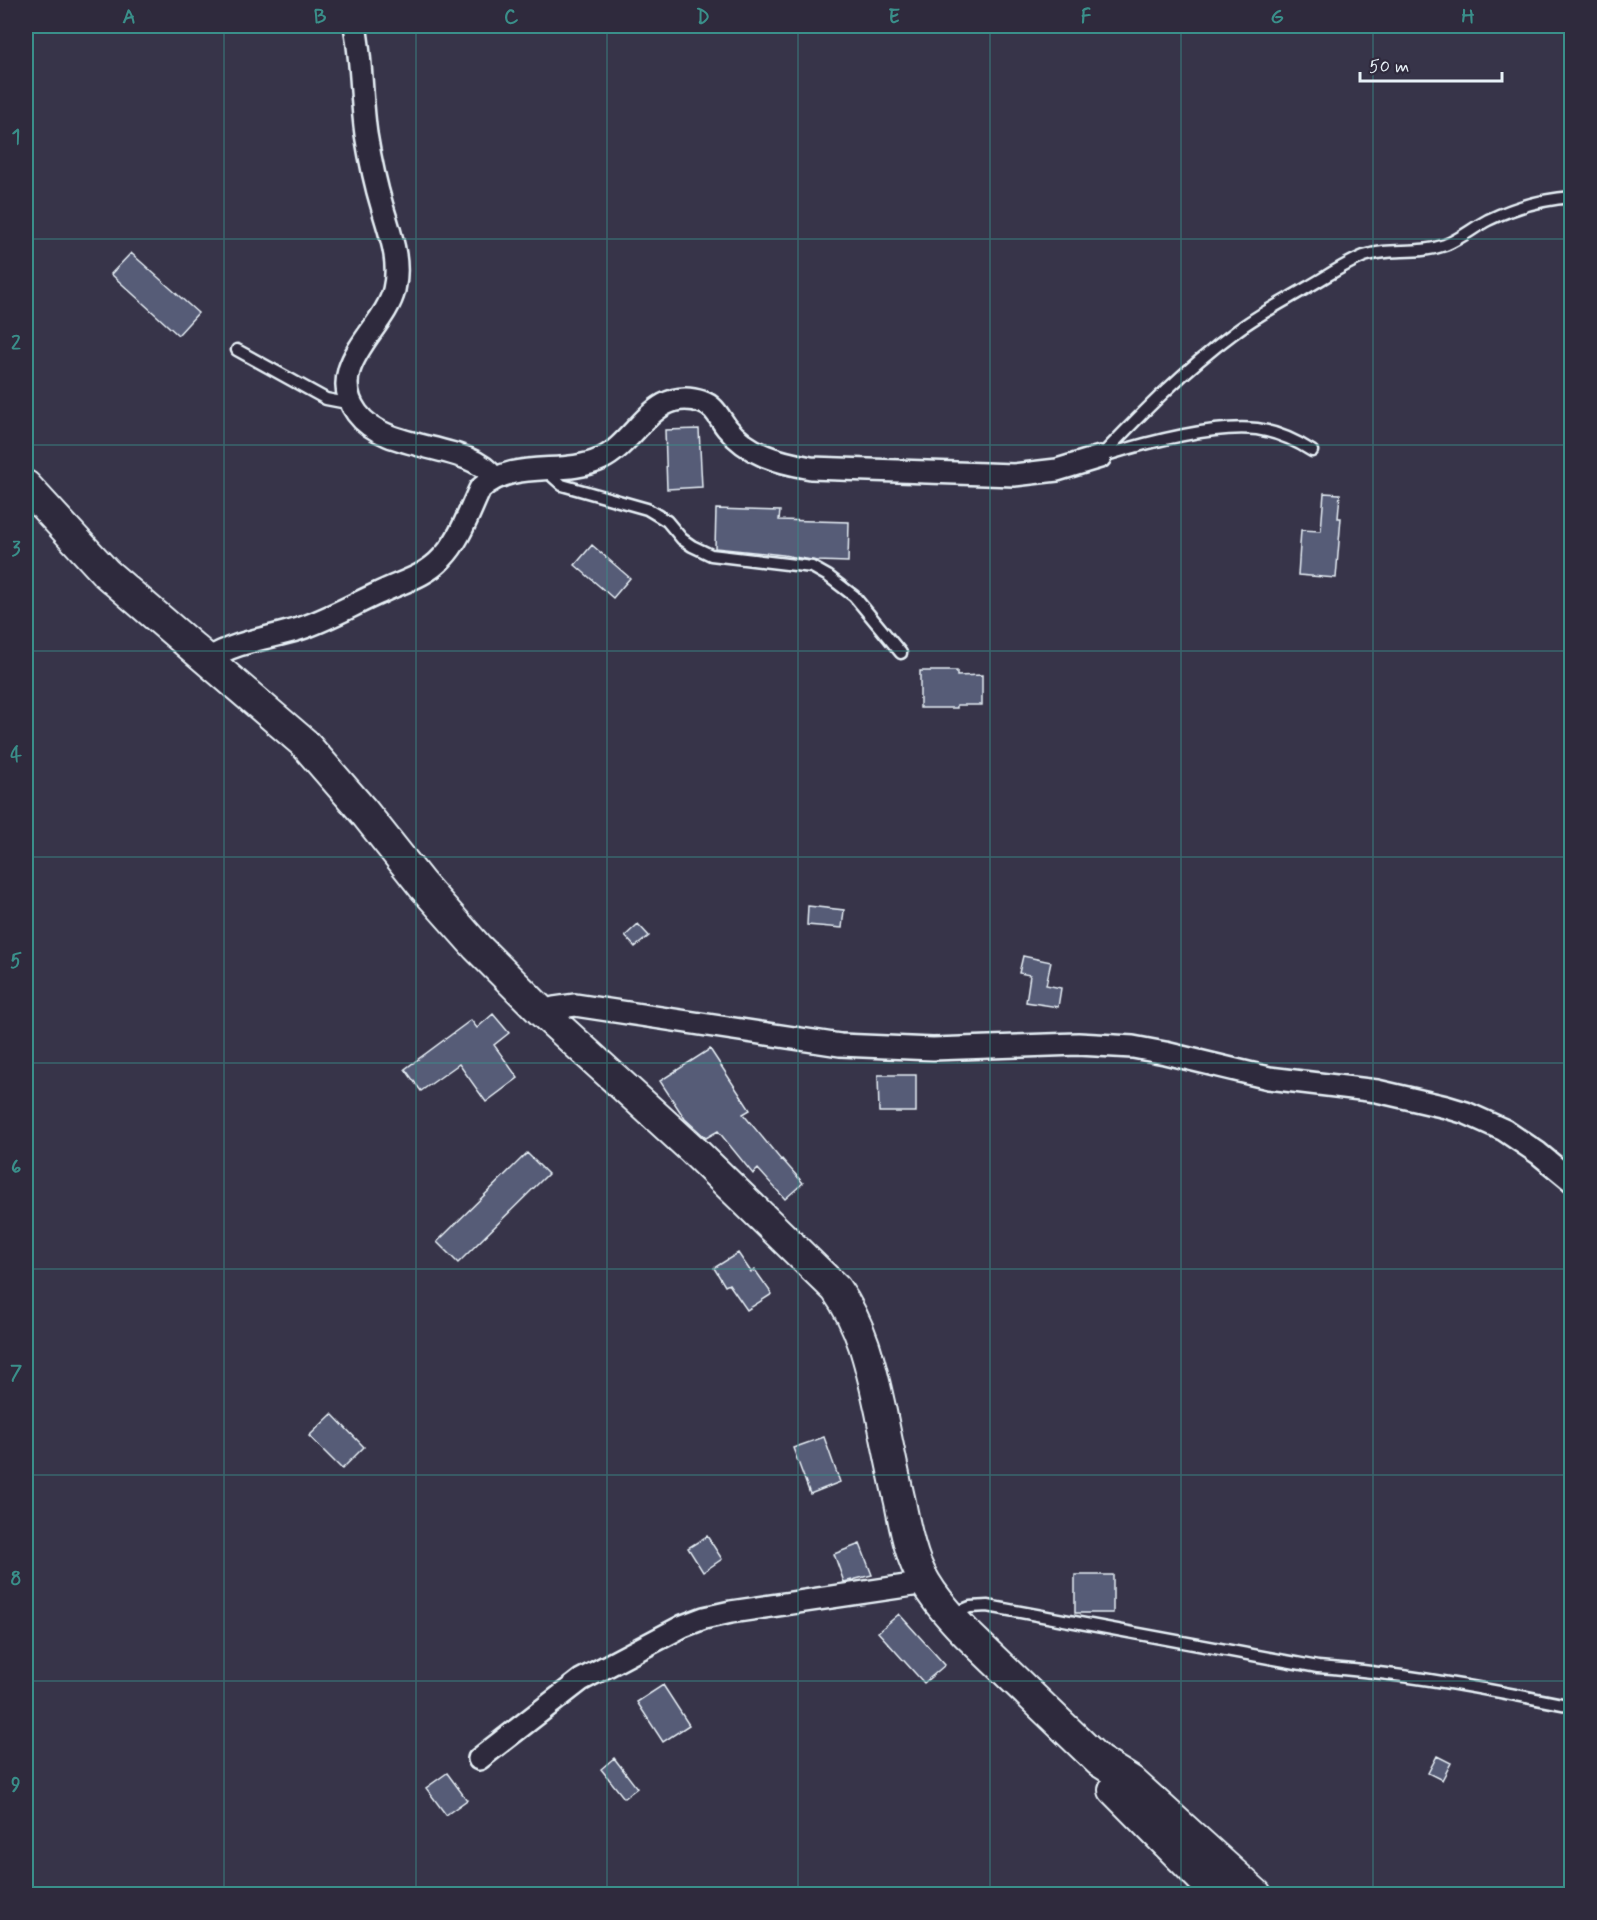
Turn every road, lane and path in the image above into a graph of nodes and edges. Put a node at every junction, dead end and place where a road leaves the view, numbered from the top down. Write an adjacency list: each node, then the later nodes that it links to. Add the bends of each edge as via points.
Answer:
1 (355, 26): 4 (street, via 366,135 393,241 397,275 388,307 354,359 348,382)
2 (1572, 197): 6 (lane, via 1511,211 1433,249 1384,251 1354,261 1227,338)
3 (237, 350): 4 (lane, via 326,399)
4 (352, 404): 8 (street, via 373,428 418,446 472,459)
5 (1312, 451): 6 (lane, via 1269,431 1242,429 1161,440)
6 (1100, 457): 7 (street, via 1057,470 1014,475 811,468 781,463 756,453 735,437 711,406 683,399 652,411 621,447 605,457 587,464)
7 (550, 469): 8 (street, via 512,472); 10 (lane, via 562,485 646,509 667,521 682,539 711,555 812,567 854,596)
8 (494, 478): 11 (street, via 480,489 453,545 423,574 316,623 247,641)
9 (26, 486): 11 (street, via 106,573)
10 (901, 653)
11 (208, 659): 12 (street, via 303,743 477,947)
12 (542, 1012): 13 (street, via 575,1005 886,1049 1078,1044 1133,1047 1269,1078 1377,1091 1466,1113 1504,1130); 14 (street, via 693,1150 836,1289 848,1306 871,1368 907,1536)
13 (1572, 1181)
14 (926, 1583): 15 (street); 17 (street, via 731,1612 683,1626 581,1680)
15 (950, 1616): 16 (lane, via 970,1607 988,1606 1318,1667 1441,1681); 18 (street)
16 (1572, 1706)
17 (479, 1759)
18 (1099, 1761): 19 (street, via 1111,1787); 20 (street, via 1131,1781)
19 (1217, 1894)
20 (1256, 1894)

